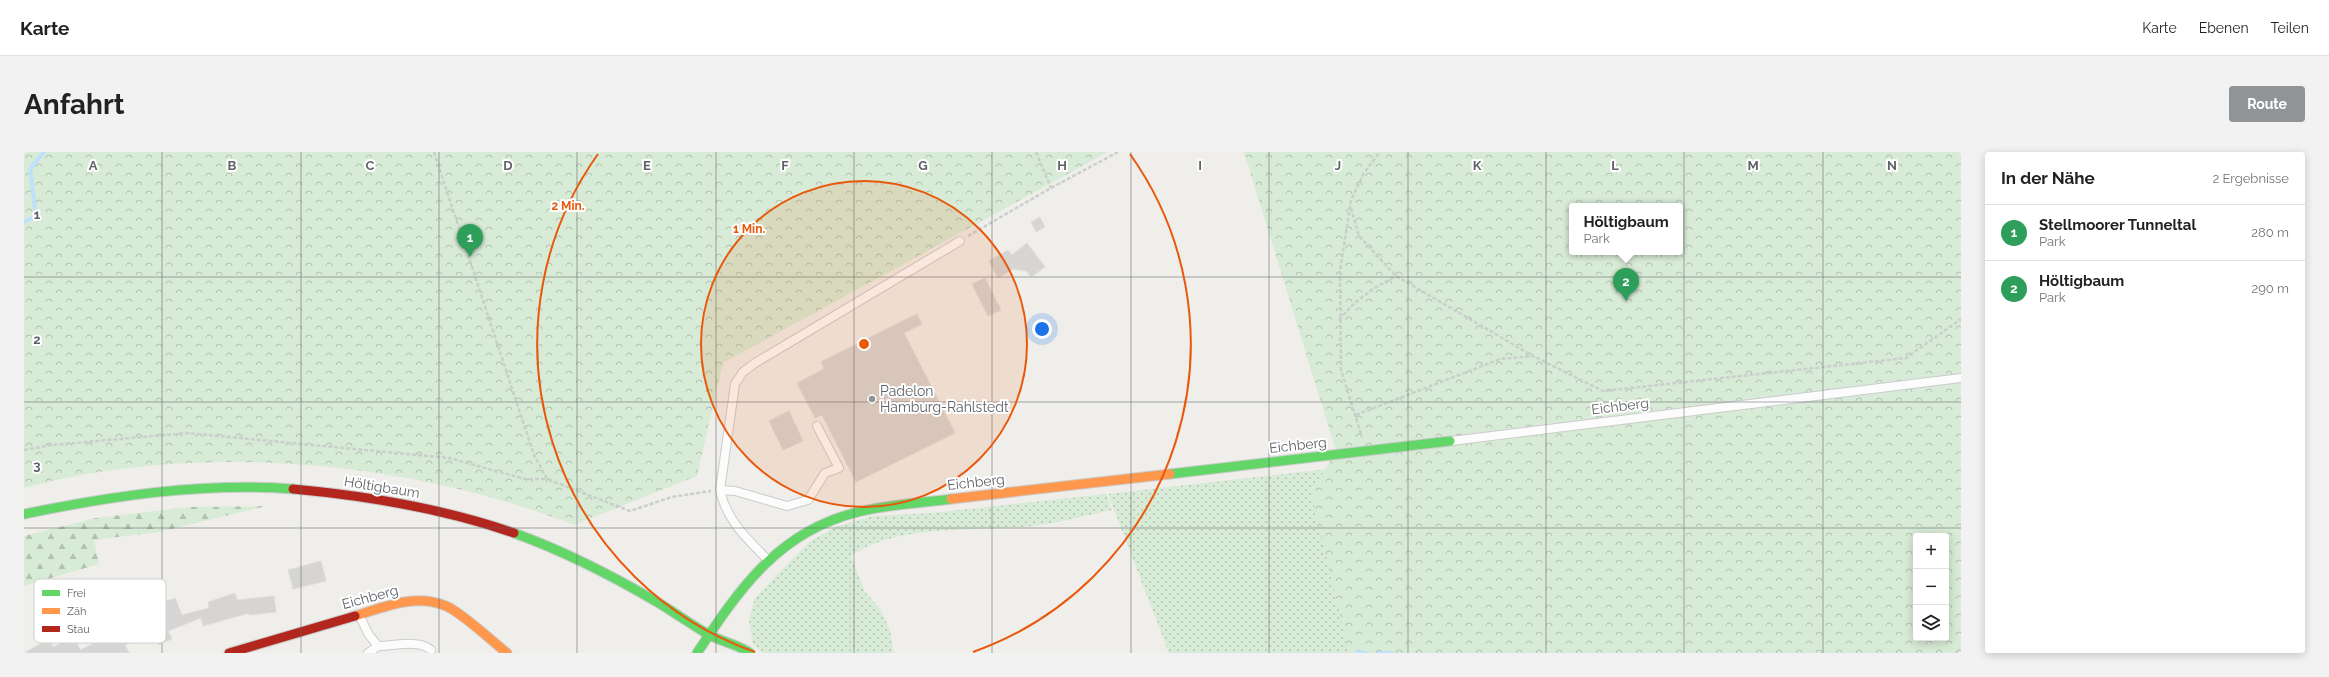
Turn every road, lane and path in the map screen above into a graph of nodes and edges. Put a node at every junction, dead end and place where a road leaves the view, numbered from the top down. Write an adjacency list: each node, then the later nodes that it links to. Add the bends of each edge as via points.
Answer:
1 (434, 152): 18 (path, via 534,455)
2 (1036, 152): 5 (path)
3 (1118, 152): 5 (path)
4 (1380, 152): 6 (path, via 1364,173 1351,200)
5 (1051, 188): 7 (path)
6 (1351, 208): 8 (path, via 1359,236); 10 (path, via 1340,271)
7 (960, 241): 19 (lane, via 743,372 735,384)
8 (1396, 276): 10 (path, via 1370,290 1351,306); 11 (path)
9 (1961, 319): 11 (path, via 1906,358 1603,391)
10 (1339, 321): 13 (path, via 1341,370)
11 (1534, 356): 13 (path, via 1500,359)
12 (1961, 378): 16 (lane, Eichberg)
13 (1356, 415): 15 (path)
14 (817, 426): 19 (lane, via 839,468 825,473 808,500 787,506 735,490)
15 (1362, 435)
16 (1450, 441): 21 (street, Eichberg, via 876,508 849,514 815,527 784,545)
17 (24, 450): 18 (path, via 52,445 187,433 449,458 525,479)
18 (546, 479): 19 (path, via 630,511 672,497)
19 (720, 490): 21 (lane, via 723,507)
20 (24, 514): 23 (street, Höltigbaum, via 100,498 204,488 242,487 303,491 399,503 483,523 540,543 627,584)
21 (767, 560): 23 (street, Eichberg, via 745,583)
22 (359, 614): 24 (lane, via 369,635); 27 (street, Eichberg); 29 (street, Eichberg, via 408,601 436,602 447,606)
23 (709, 635): 25 (street, Höltigbaum); 30 (street, Eichberg); 31 (street, Höltigbaum, via 742,646)
24 (378, 646): 26 (lane, via 418,644); 28 (lane)
25 (717, 647)
26 (431, 650)
27 (228, 653)
28 (368, 653)
29 (507, 653)
30 (697, 653)
31 (750, 653)

